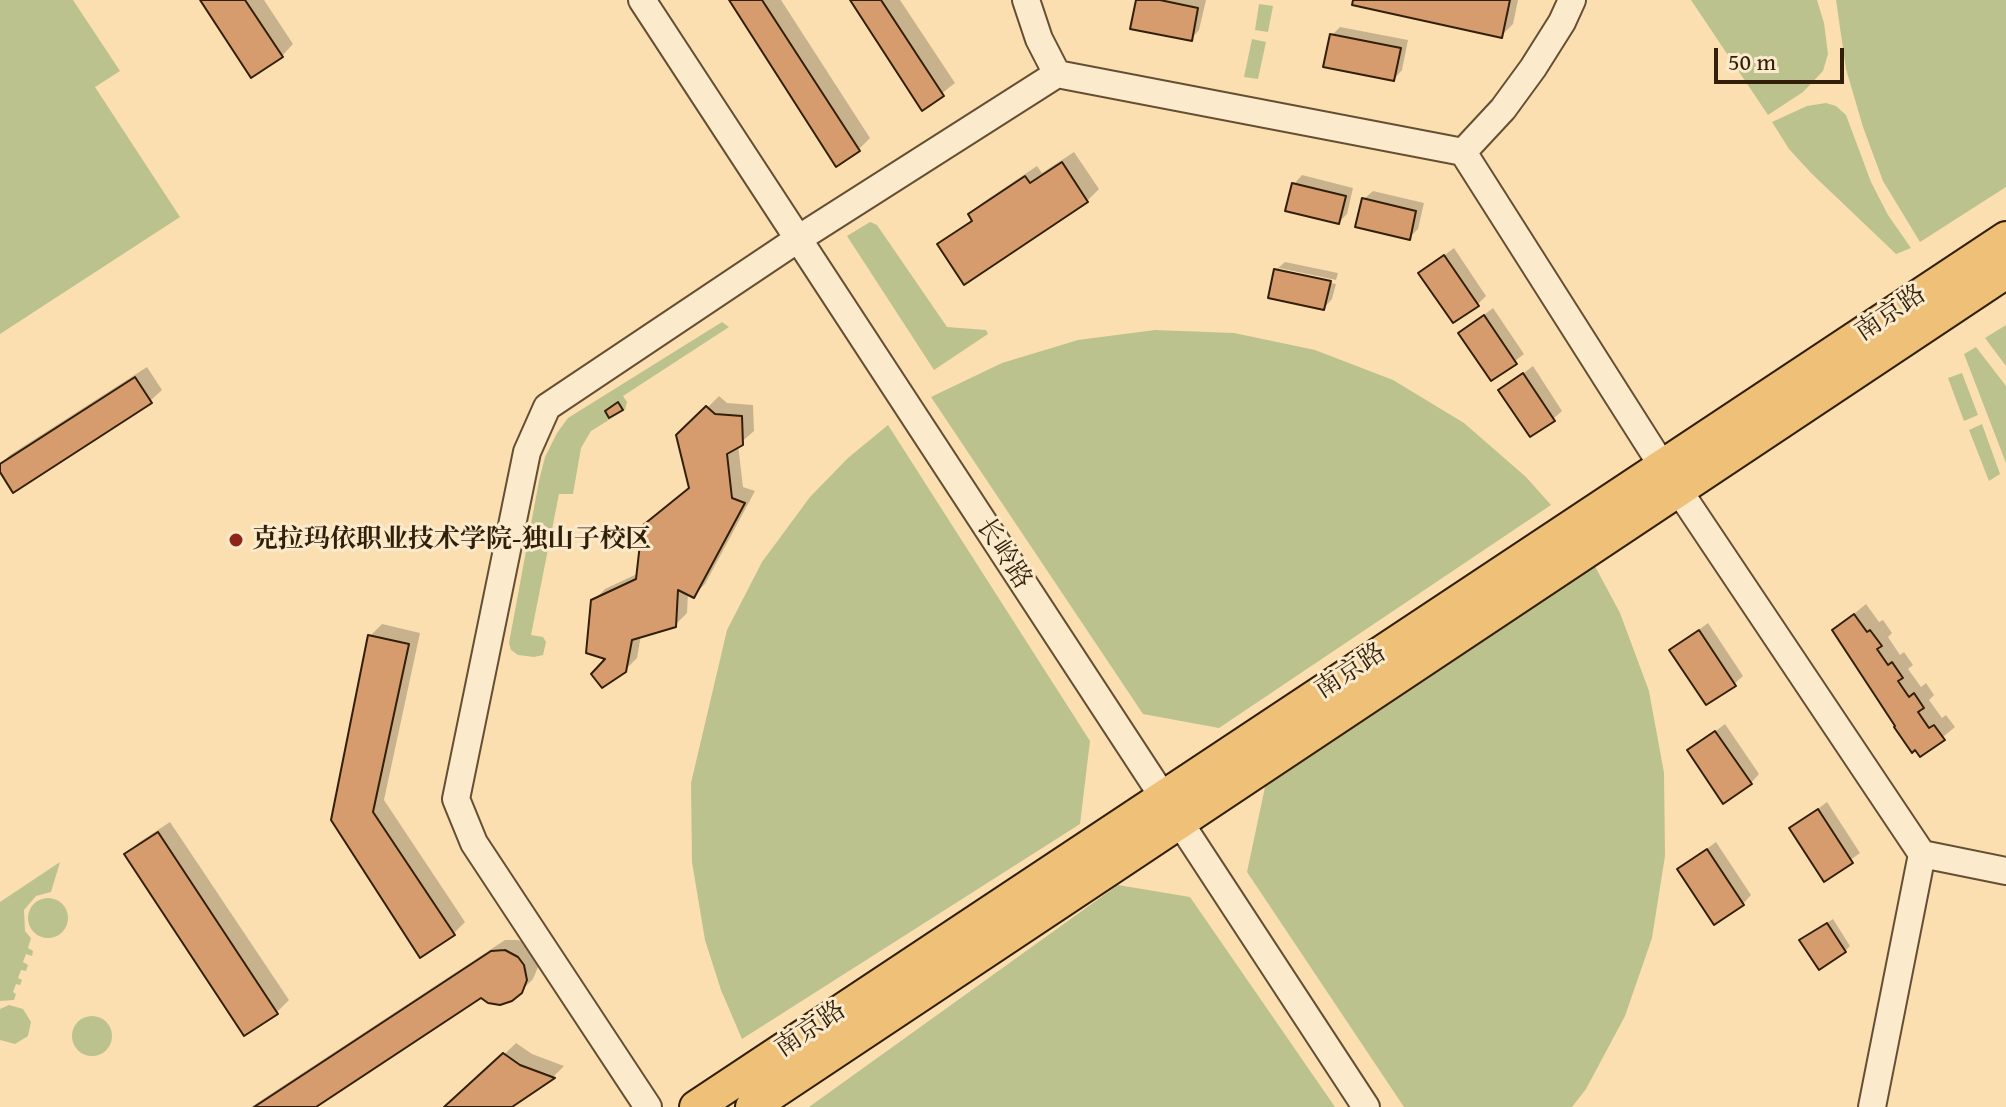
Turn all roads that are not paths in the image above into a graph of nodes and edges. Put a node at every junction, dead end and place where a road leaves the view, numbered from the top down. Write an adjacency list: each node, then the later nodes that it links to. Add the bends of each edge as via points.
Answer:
1 (642, 0): 7 (street, 长岭路)
2 (1026, 0): 4 (street)
3 (1572, 0): 5 (street, via 1533,68)
4 (1057, 74): 5 (street); 7 (street)
5 (1463, 152): 9 (street)
6 (2006, 238): 9 (main road, 南京路)
7 (798, 239): 10 (street, 长岭路); 14 (street, via 547,407 527,452 456,799 474,843)
8 (2006, 272): 9 (main road, 南京路)
9 (1671, 479): 10 (main road, 南京路); 11 (main road, 南京路); 12 (street)
10 (1161, 797): 11 (street, 长岭路); 15 (main road, 南京路)
11 (1179, 824): 16 (main road, 南京路); 17 (street, 长岭路)
12 (1922, 854): 13 (street); 18 (street)
13 (2006, 871)
14 (648, 1107)
15 (696, 1107)
16 (752, 1107)
17 (1366, 1107)
18 (1872, 1107)

